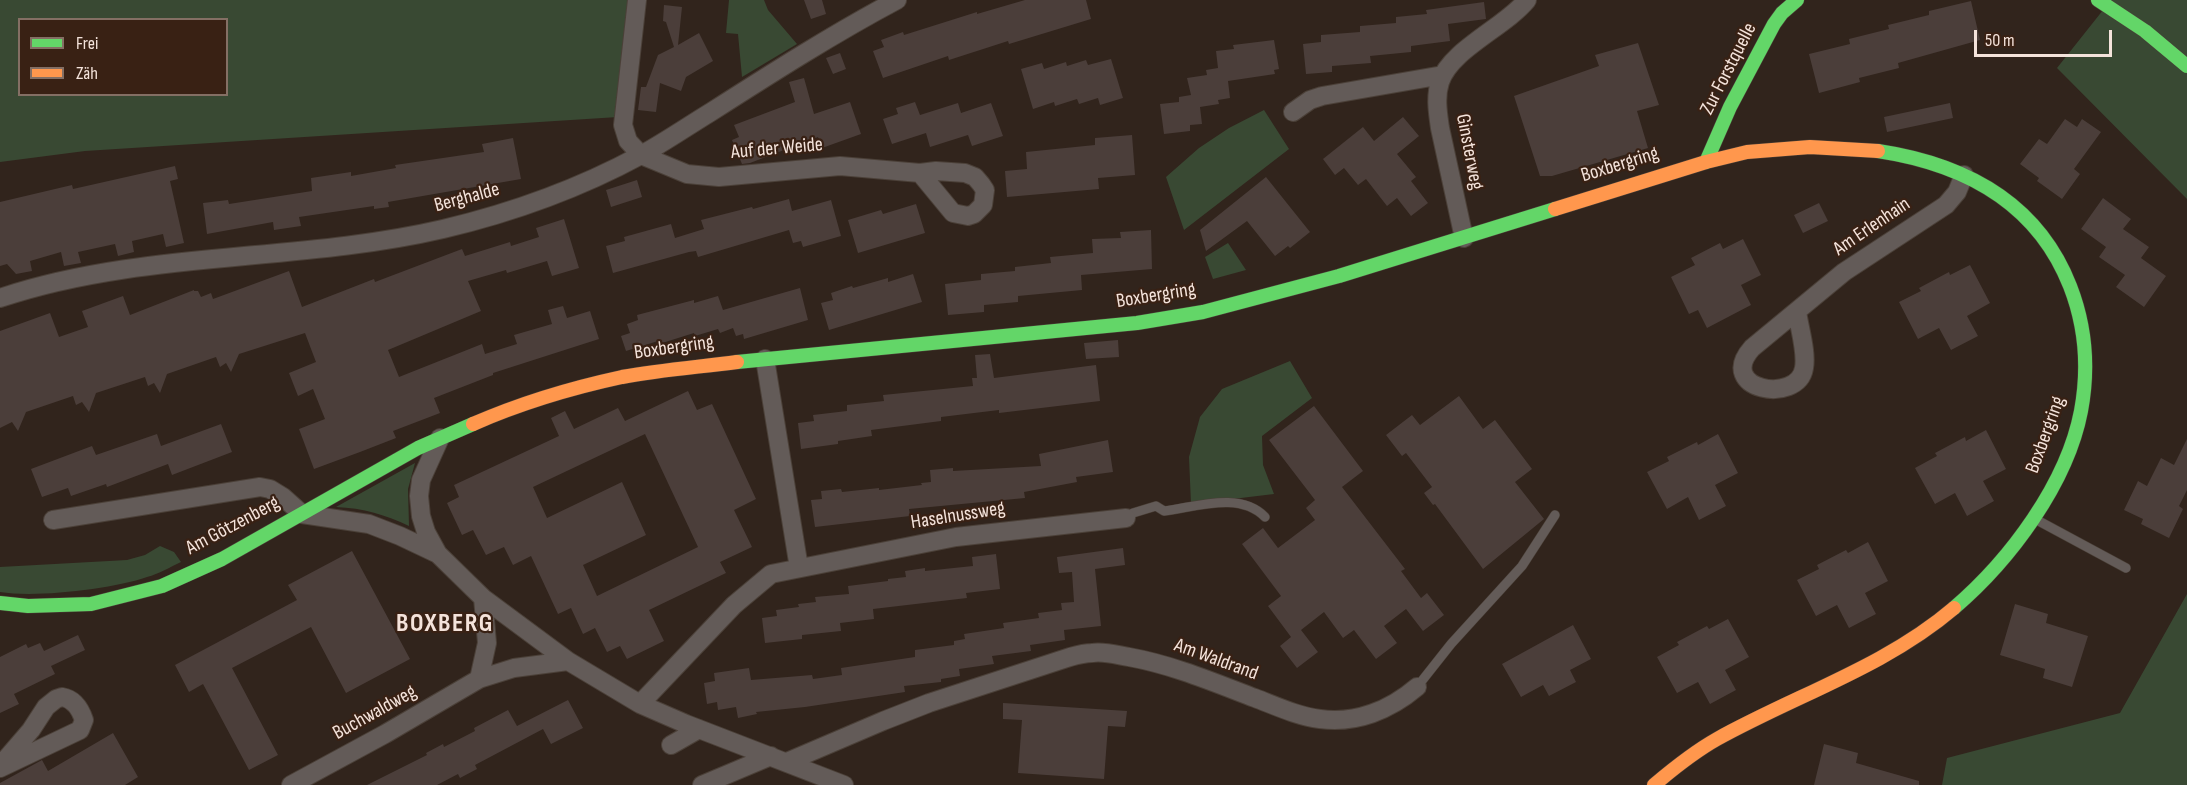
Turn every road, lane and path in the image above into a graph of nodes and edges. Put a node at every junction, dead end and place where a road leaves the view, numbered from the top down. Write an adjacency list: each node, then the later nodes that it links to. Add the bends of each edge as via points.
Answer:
1 (637, 0): 9 (street, via 623,125 628,141)
2 (897, 0): 9 (street, Berghalde)
3 (1527, 0): 7 (street, via 1455,59)
4 (1797, 0): 10 (street, Zur Forstquelle, via 1774,24)
5 (2098, 0): 6 (street, via 2145,31)
6 (2187, 66)
7 (1443, 75): 8 (street, via 1322,96); 13 (street, Ginsterweg, via 1438,93 1440,128)
8 (1298, 108)
9 (641, 155): 11 (street, Auf der Weide, via 687,174 718,177 840,166); 14 (street, Berghalde, via 552,195 442,229 391,239 93,274)
10 (1706, 162): 12 (street, Boxbergring, via 1751,152 1836,148 1917,160); 13 (street, Boxbergring)
11 (920, 173)
12 (1964, 175): 15 (street, Am Erlenhain, via 1946,205 1844,272); 22 (street, Boxbergring, via 2000,195 2040,233 2057,256 2081,317 2087,367 2083,405 2073,441)
13 (1464, 238): 16 (street, Boxbergring, via 1298,288 1177,317)
14 (0, 298)
15 (1797, 311)
16 (765, 359): 17 (street, Boxbergring, via 624,377 561,392); 25 (street)
17 (440, 438): 18 (street, Boxbergring); 24 (street, via 421,480 419,496 426,532)
18 (302, 514): 23 (street, Am Götzenberg, via 283,497 260,487); 24 (street, via 369,524); 28 (street, Am Götzenberg, via 222,559 140,593 92,604)
19 (1556, 514): 31 (lane, Am Waldrand, via 1522,566)
20 (1265, 517): 21 (lane, via 1246,504 1228,502 1164,511 1156,506)
21 (1126, 518): 25 (street, Haselnussweg, via 956,537)
22 (2033, 518): 26 (lane); 40 (street, Boxbergring, via 1987,575 1917,636 1716,740)
23 (53, 520)
24 (438, 554): 27 (street)
25 (799, 568): 32 (street, Haselnussweg, via 771,574 734,605)
26 (2127, 568)
27 (483, 598): 29 (street); 30 (street, via 487,643)
28 (0, 603)
29 (568, 662): 30 (street, Buchwaldweg, via 514,668); 32 (street)
30 (479, 679): 38 (street, Buchwaldweg)
31 (1417, 687): 35 (street, Am Waldrand, via 1370,715 1321,719 1158,663 1094,652 929,703)
32 (640, 704): 33 (street)
33 (699, 729): 34 (street); 35 (street)
34 (671, 745)
35 (779, 759): 37 (street); 39 (street, Am Waldrand)
36 (0, 767): 36 (street, via 80,730 84,720 79,707 68,698 50,702)
37 (838, 784)
38 (291, 785)
39 (702, 785)
40 (1654, 785)

